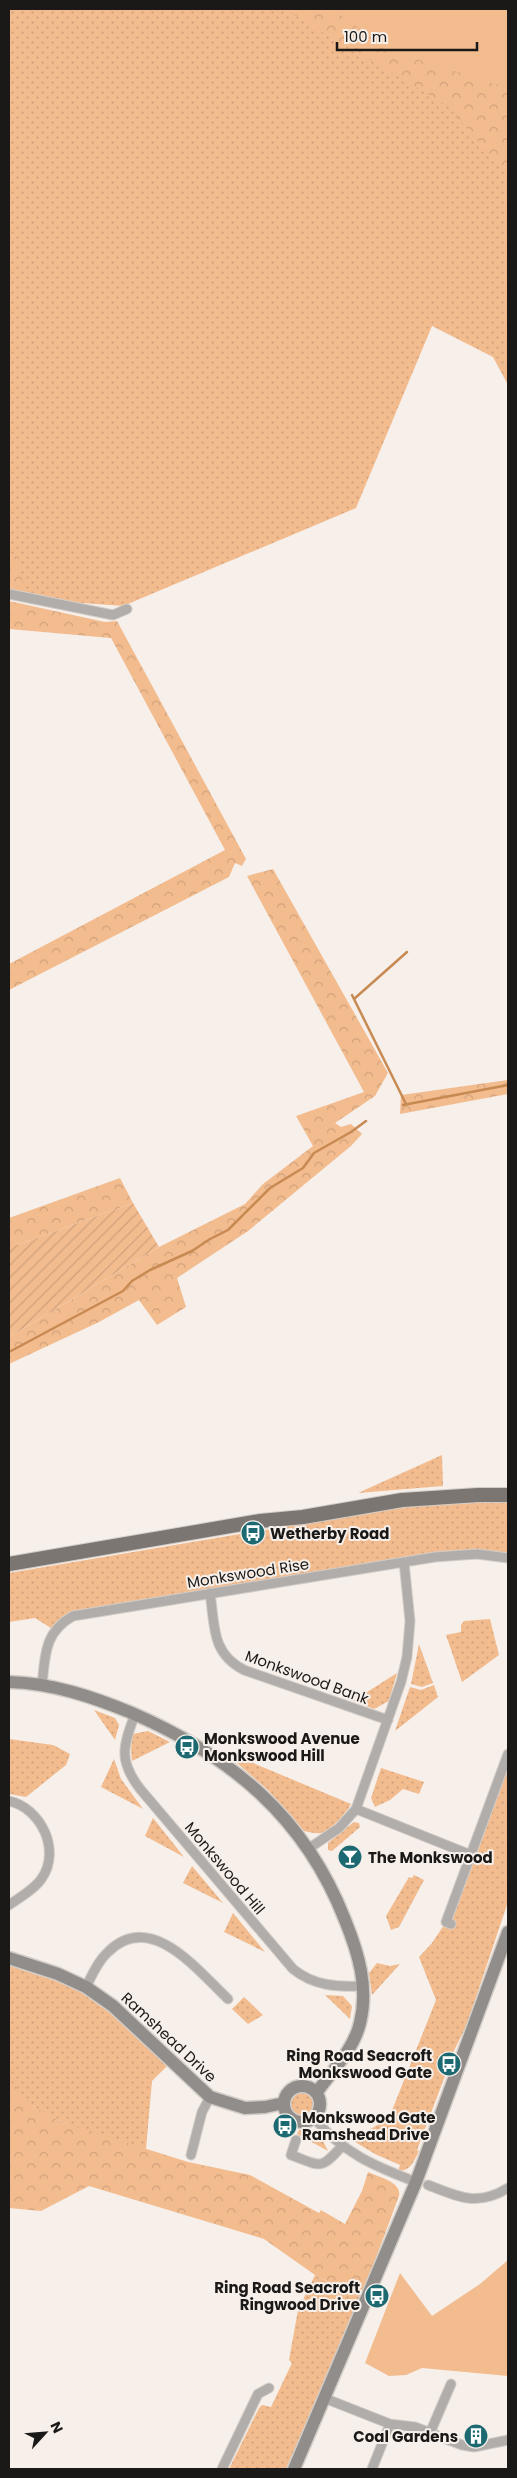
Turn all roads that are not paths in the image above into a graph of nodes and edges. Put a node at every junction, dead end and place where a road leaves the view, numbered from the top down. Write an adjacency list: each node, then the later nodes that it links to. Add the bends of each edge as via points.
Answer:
1 (9, 594): 2 (street, via 113,615)
2 (126, 609)
3 (508, 1495): 6 (main road, via 402,1500)
4 (508, 1558): 5 (street, Monkswood Rise, via 477,1554)
5 (404, 1562): 7 (street, Monkswood Rise); 11 (street, via 410,1604 409,1639 403,1676)
6 (9, 1564)
7 (210, 1593): 9 (street, Monkswood Rise, via 86,1613 62,1622 48,1642); 11 (street, Monkswood Bank, via 217,1639 231,1663)
8 (9, 1682): 9 (street)
9 (42, 1686): 10 (street, via 90,1696)
10 (135, 1714): 15 (street, via 192,1741 228,1766 262,1795); 21 (street, Monkswood Hill, via 124,1746 126,1767 160,1812 293,1969 303,1977 326,1985)
11 (388, 1720): 14 (street)
12 (508, 1754): 16 (street)
13 (9, 1801): 17 (street, via 19,1804 42,1827 50,1843 50,1859 41,1881)
14 (356, 1809): 15 (street, via 339,1828); 16 (street)
15 (308, 1848): 21 (street, via 326,1878 355,1943)
16 (471, 1855): 18 (street, via 446,1922)
17 (9, 1905)
18 (451, 1924)
19 (508, 1932): 31 (street)
20 (9, 1958): 22 (street, Ramshead Drive)
21 (363, 1986): 24 (street, via 362,2012 355,2036)
22 (86, 1987): 23 (street, via 103,1958 113,1948 125,1941 145,1938 173,1948); 25 (street, Ramshead Drive, via 138,2027)
23 (228, 2000)
24 (316, 2092): 26 (street, via 306,2086 296,2087 287,2093); 27 (street, via 321,2104)
25 (210, 2097): 26 (street, Ramshead Drive, via 245,2108); 30 (street, via 202,2112)
26 (284, 2103): 27 (street, via 287,2114 295,2121 305,2122)
27 (314, 2118): 29 (street)
28 (296, 2140): 29 (street, via 291,2155 318,2165 325,2164)
29 (342, 2146): 31 (street, via 371,2165)
30 (191, 2155)
31 (422, 2183): 32 (street, via 463,2199 496,2195); 35 (street)
32 (508, 2188)
33 (453, 2383): 37 (street)
34 (269, 2388): 39 (street, via 258,2394)
35 (324, 2398): 36 (street); 40 (street)
36 (390, 2424): 37 (street, via 415,2427); 41 (street)
37 (430, 2433): 38 (street, via 474,2447)
38 (508, 2440)
39 (222, 2469)
40 (294, 2469)
41 (372, 2469)

